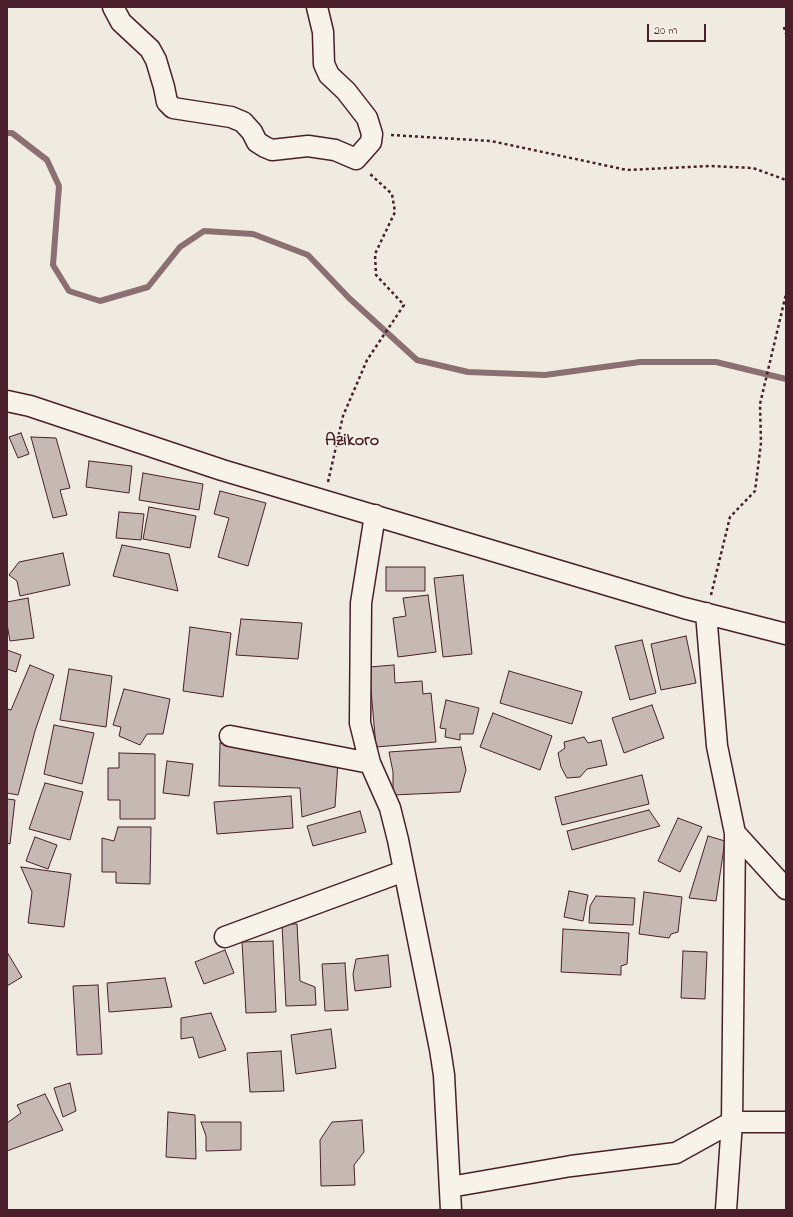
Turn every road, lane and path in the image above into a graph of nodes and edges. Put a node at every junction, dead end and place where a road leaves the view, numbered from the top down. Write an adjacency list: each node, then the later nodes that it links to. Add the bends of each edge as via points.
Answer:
1 (113, 7): 6 (street, via 121,22 150,49 156,60 167,102 173,108 231,117 243,122 257,142 272,150 308,146 335,150)
2 (317, 7): 5 (street, via 323,32 324,64 329,75 346,91 367,118)
3 (784, 27): 4 (path)
4 (786, 34)
5 (372, 134): 6 (street, via 371,142); 7 (path, via 491,142 627,170 710,166 752,168)
6 (356, 159): 10 (path, via 392,194 395,212 375,254 376,275 404,305 368,360 343,416)
7 (786, 180)
8 (786, 294): 12 (path, via 760,404 761,443 755,491 730,517)
9 (7, 402): 10 (street, via 30,406 222,470)
10 (324, 500): 11 (street)
11 (375, 515): 12 (street); 15 (street, via 361,603 360,722)
12 (706, 613): 13 (street); 16 (street, via 717,746)
13 (786, 634)
14 (230, 736): 15 (street)
15 (370, 763): 17 (street, via 390,808)
16 (734, 833): 18 (street); 20 (street)
17 (404, 871): 19 (street); 22 (street, via 444,1075)
18 (786, 889)
19 (225, 937)
20 (732, 1122): 21 (street); 22 (street, via 676,1153 571,1166); 24 (street)
21 (786, 1122)
22 (450, 1187): 23 (street)
23 (451, 1210)
24 (726, 1210)

